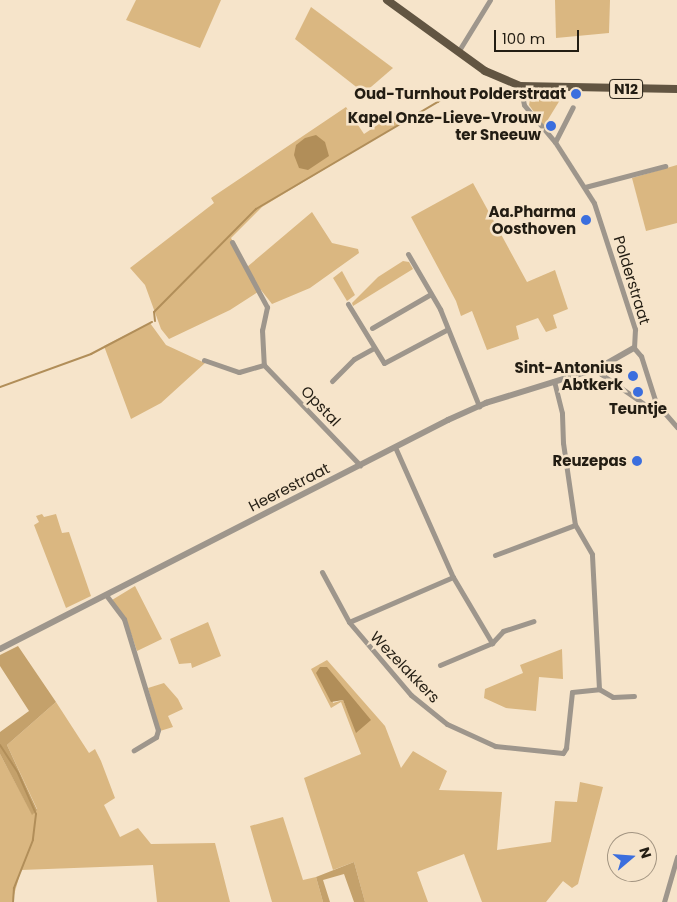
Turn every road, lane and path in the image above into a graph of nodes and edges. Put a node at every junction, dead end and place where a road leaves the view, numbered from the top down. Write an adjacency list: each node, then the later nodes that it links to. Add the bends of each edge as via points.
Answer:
1 (387, 0): 3 (main road, N12)
2 (490, 0): 3 (street)
3 (458, 52): 4 (main road, N12, via 494,76)
4 (520, 86): 5 (main road, N12); 7 (street, Polderstraat, via 524,105)
5 (677, 89)
6 (573, 107): 7 (street)
7 (555, 142): 9 (street, Polderstraat)
8 (665, 166): 9 (street)
9 (586, 187): 17 (street, Polderstraat, via 598,214 635,329)
10 (232, 242): 19 (street, via 267,307 262,330)
11 (408, 254): 12 (street)
12 (431, 294): 14 (street); 15 (street)
13 (348, 304): 16 (street)
14 (372, 328)
15 (448, 329): 16 (street, via 387,362 381,361); 23 (street)
16 (374, 348): 21 (street, via 354,359)
17 (634, 348): 20 (street, Heerestraat); 24 (street, Polderstraat, via 641,356)
18 (204, 360): 19 (street, via 239,372)
19 (264, 365): 27 (street, Opstal)
20 (599, 368): 22 (street, Heerestraat); 24 (street, via 601,374 647,406)
21 (332, 381)
22 (554, 381): 23 (street, Heerestraat); 28 (street, via 562,413)
23 (479, 406): 26 (street, Heerestraat)
24 (658, 408): 25 (street)
25 (677, 427)
26 (395, 448): 27 (street, Heerestraat); 31 (street)
27 (360, 465): 32 (street, Heerestraat)
28 (575, 525): 29 (street); 38 (street, via 592,554)
29 (495, 554)
30 (322, 572): 34 (street, Wezelakkers)
31 (453, 577): 34 (street, Wezelakkers); 35 (street)
32 (106, 595): 36 (street, Heerestraat); 40 (street, via 124,619 158,730 156,737)
33 (533, 620): 35 (street, Wezelakkers, via 502,631)
34 (349, 622): 38 (street, Wezelakkers, via 412,696 447,724 495,746 563,753 572,692)
35 (492, 644): 37 (street, Wezelakkers)
36 (0, 649)
37 (440, 665)
38 (599, 689): 39 (street, Wezelakkers, via 613,697)
39 (634, 696)
40 (134, 750)
41 (677, 857): 42 (street)
42 (664, 902)

